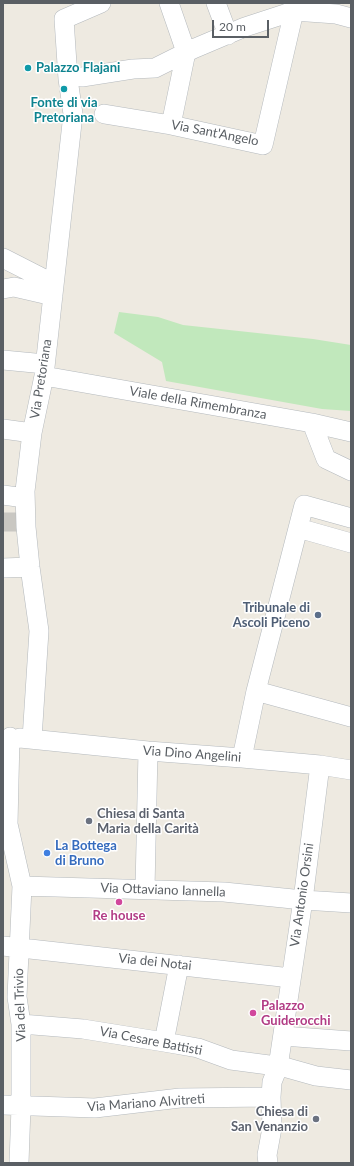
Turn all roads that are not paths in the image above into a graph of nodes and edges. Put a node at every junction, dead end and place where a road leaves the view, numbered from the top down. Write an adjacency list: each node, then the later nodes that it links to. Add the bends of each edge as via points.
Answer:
1 (101, 3): 14 (street, Via Pretoriana, via 64,19 73,114)
2 (169, 3): 7 (street)
3 (216, 3): 6 (street)
4 (293, 7): 5 (street); 6 (street); 10 (street, Via Sant'Angelo, via 263,145)
5 (351, 18)
6 (228, 34): 7 (street)
7 (186, 52): 8 (street, via 155,68 133,68); 10 (street)
8 (82, 77)
9 (104, 114): 10 (street, Via Sant'Angelo)
10 (171, 125)
11 (3, 258): 14 (street)
12 (3, 272): 13 (street)
13 (8, 288): 14 (street)
14 (53, 290): 16 (street, Via Pretoriana)
15 (3, 360): 16 (street, Viale della Rimembranza)
16 (45, 370): 17 (street, Viale della Rimembranza); 19 (street, Via Pretoriana)
17 (312, 423): 20 (street, Viale della Rimembranza); 21 (street, via 326,459)
18 (3, 429): 19 (street)
19 (32, 432): 23 (street, Via Pretoriana)
20 (351, 432)
21 (351, 471)
22 (3, 495): 23 (street)
23 (25, 498): 28 (street, Via Pretoriana, via 23,522)
24 (351, 518): 25 (street, via 304,505)
25 (298, 528): 26 (street); 29 (street)
26 (351, 543)
27 (3, 568): 28 (street)
28 (30, 568): 32 (street, Via Pretoriana, via 39,631)
29 (256, 691): 30 (street); 34 (street)
30 (351, 717)
31 (6, 737): 32 (street, Via Dino Angelini); 37 (street, Via del Trivio)
32 (32, 739): 33 (street, Via Dino Angelini)
33 (148, 751): 34 (street, Via Dino Angelini); 39 (street)
34 (242, 758): 35 (street, Via Dino Angelini)
35 (320, 765): 36 (street, Via Dino Angelini); 40 (street, Via Antonio Orsini)
36 (351, 770)
37 (5, 824): 38 (street, Via del Trivio)
38 (22, 886): 39 (street, Via Ottaviano Iannella); 42 (street, Via del Trivio)
39 (145, 889): 40 (street, Via Ottaviano Iannella, via 224,892)
40 (303, 900): 41 (street, Via Ottaviano Iannella); 44 (street, Via Antonio Orsini)
41 (351, 903)
42 (11, 946): 43 (street, Via dei Notai); 45 (street, Via del Trivio)
43 (179, 965): 44 (street, Via dei Notai); 49 (street)
44 (291, 978): 47 (street, Via Antonio Orsini)
45 (10, 997): 46 (street, Via del Trivio)
46 (21, 1024): 49 (street, Via Cesare Battisti, via 84,1029); 53 (street, Via del Trivio)
47 (283, 1031): 48 (street); 50 (street, Via Antonio Orsini)
48 (351, 1041)
49 (164, 1042): 50 (street, Via Cesare Battisti, via 198,1048 231,1060)
50 (278, 1067): 51 (street, Via Cesare Battisti, via 316,1076); 52 (street, Via Antonio Orsini, via 272,1082)
51 (351, 1080)
52 (271, 1097): 53 (street, Via Mariano Alvitreti, via 180,1098 95,1108); 55 (street, Via Antonio Orsini, via 272,1128)
53 (12, 1106): 54 (street, Via del Trivio)
54 (19, 1163)
55 (268, 1163)

